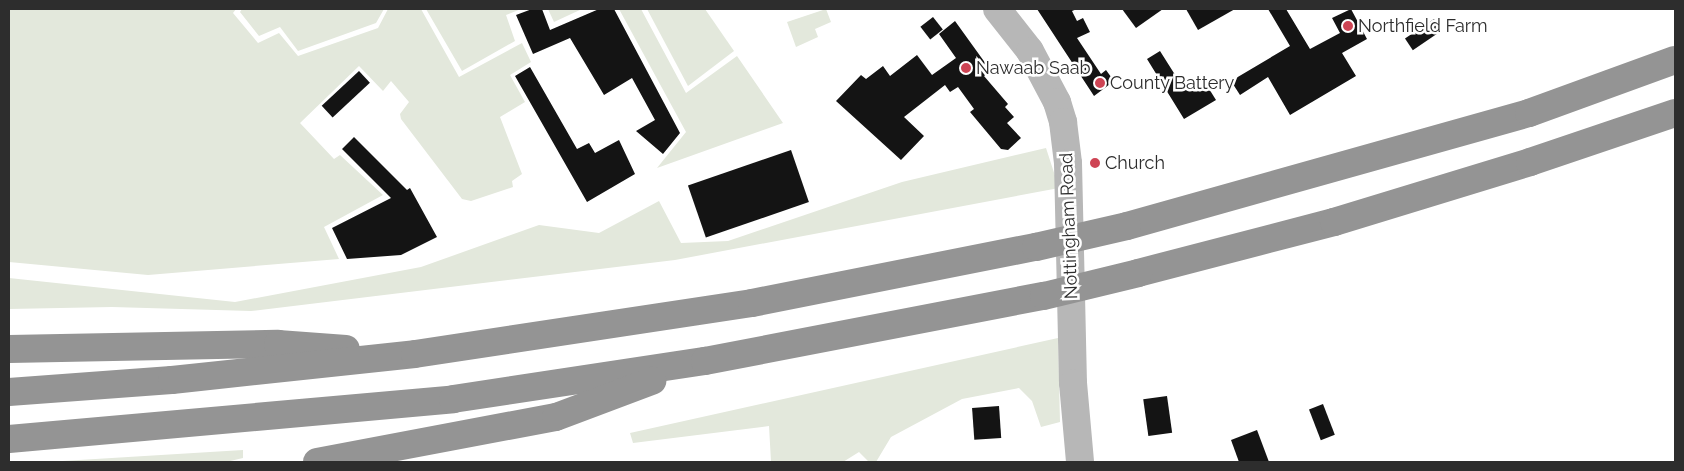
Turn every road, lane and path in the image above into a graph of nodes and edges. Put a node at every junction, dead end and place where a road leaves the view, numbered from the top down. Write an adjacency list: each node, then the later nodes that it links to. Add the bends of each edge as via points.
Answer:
1 (998, 9): 10 (main road, Nottingham Road, via 1030,52 1057,102 1063,122 1068,163 1073,383)
2 (1675, 60): 5 (highway, bridge, via 1529,112 1127,226 752,303)
3 (1675, 113): 6 (highway, bridge, via 1530,162 1334,222 1138,273 1044,296)
4 (9, 349): 5 (highway, via 278,344)
5 (415, 354): 7 (highway, via 172,380)
6 (705, 361): 8 (highway, via 454,399); 9 (highway, via 556,417)
7 (9, 392)
8 (9, 439)
9 (316, 462)
10 (1080, 462)

